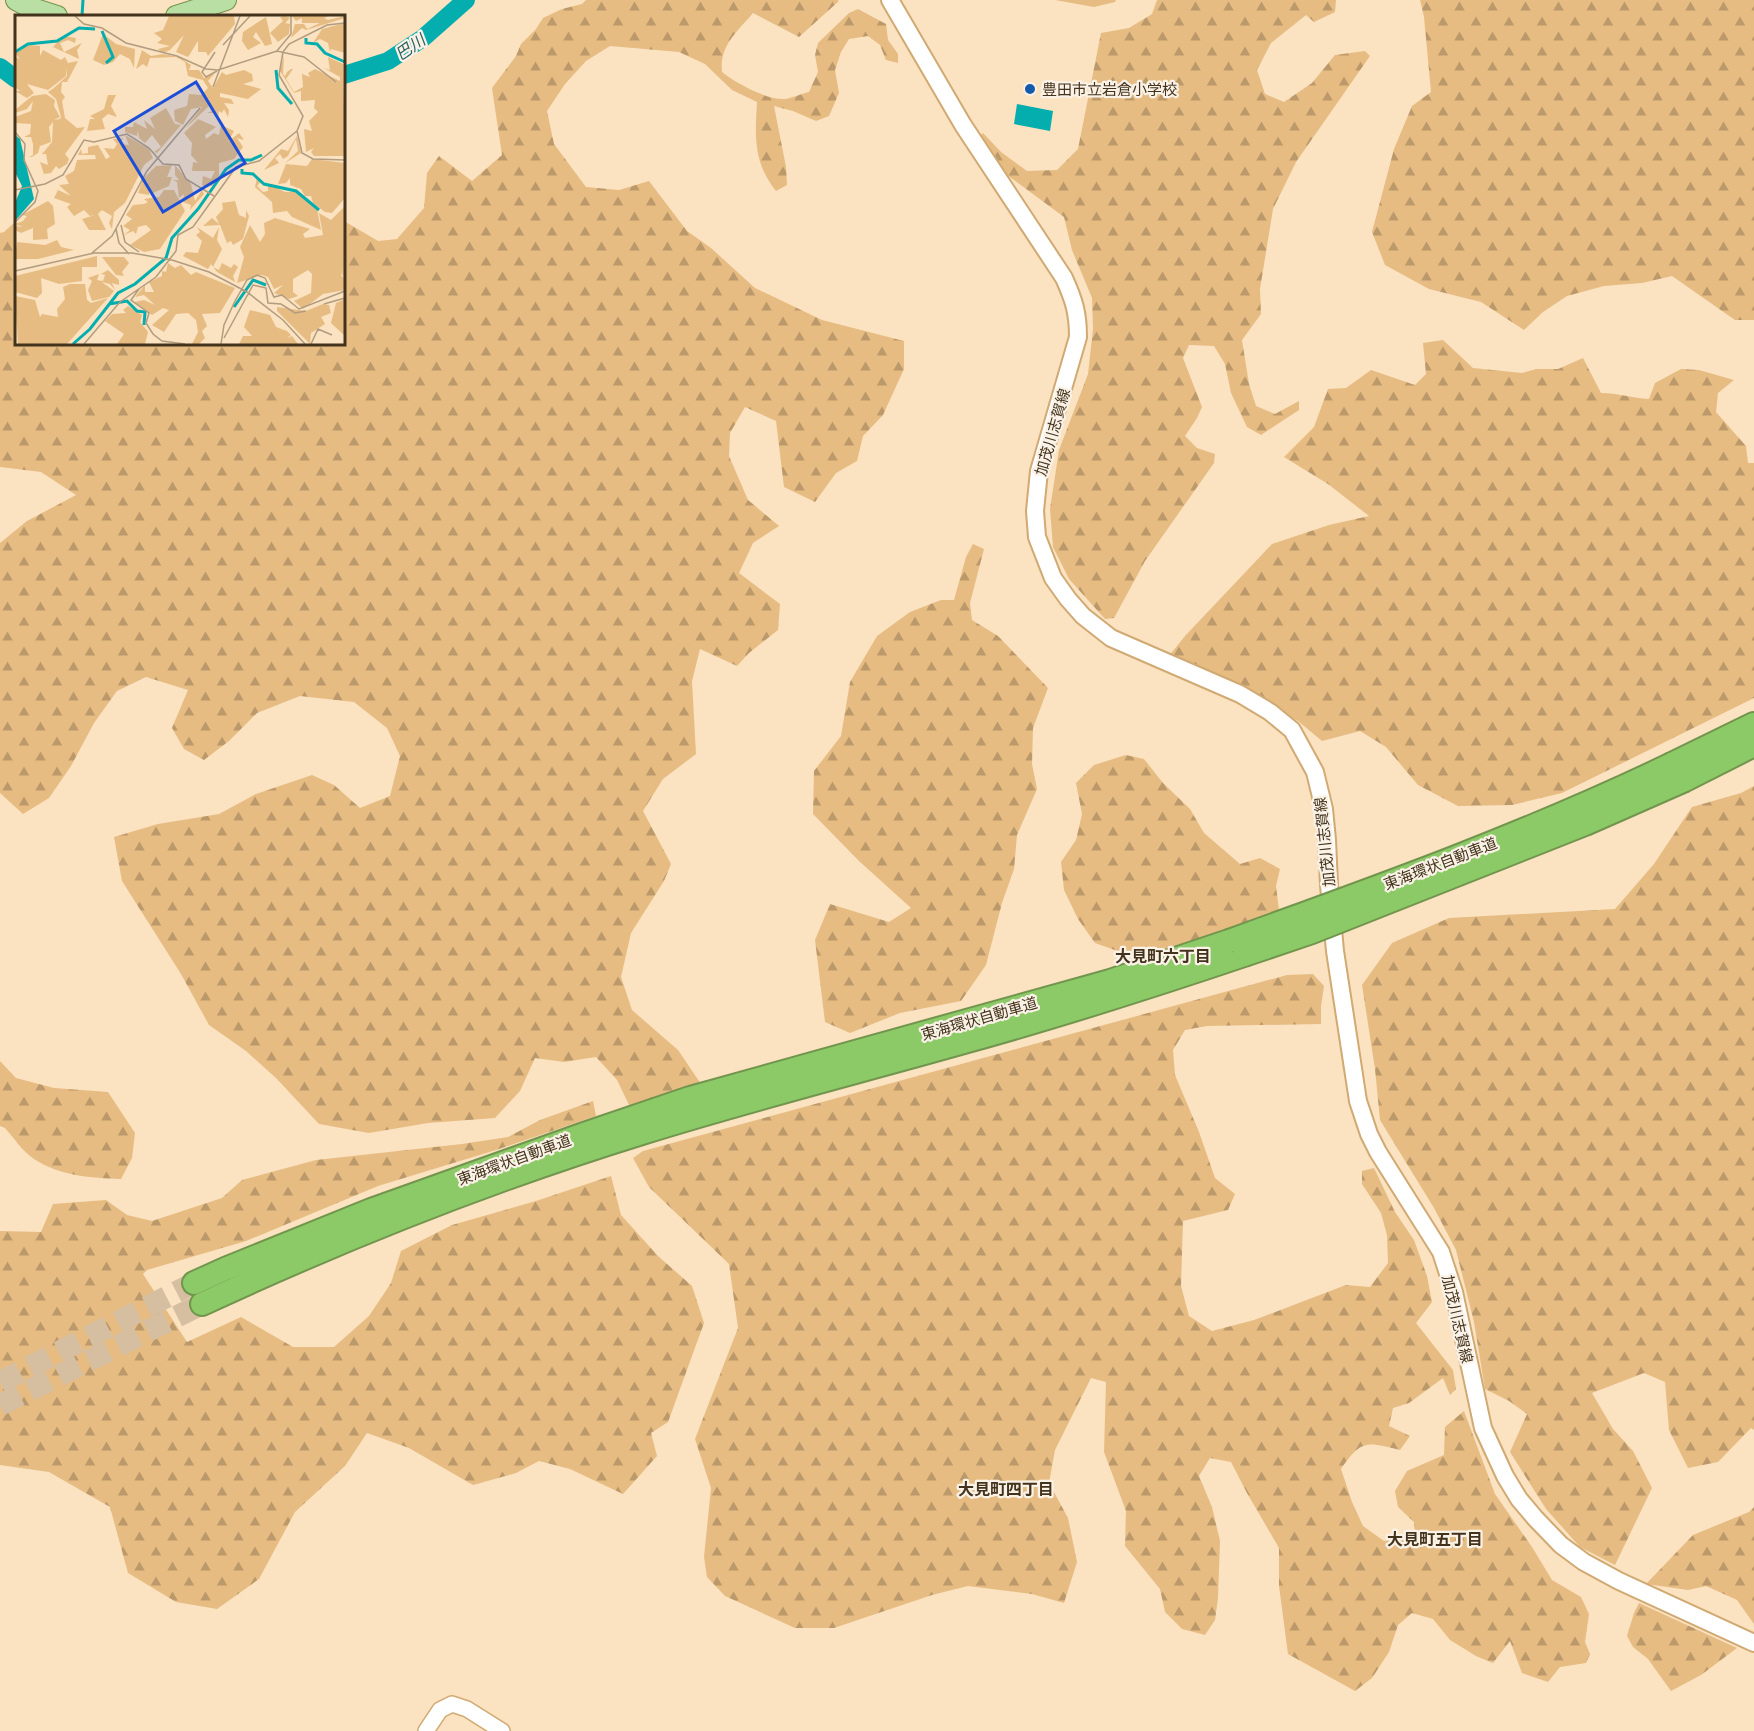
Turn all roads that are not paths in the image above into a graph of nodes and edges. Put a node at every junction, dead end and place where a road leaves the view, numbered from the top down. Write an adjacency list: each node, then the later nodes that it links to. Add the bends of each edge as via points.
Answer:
1 (16, 0): 4 (main road)
2 (226, 0): 5 (main road)
3 (890, 0): 10 (main road, 加茂川志賀線, via 963,125 1064,278 1075,303 1078,337 1039,471 1035,511 1037,537 1053,578 1083,616 1111,638 1240,694 1270,712 1292,730 1315,772 1324,809 1335,951 1358,1101 1378,1152 1441,1252 1454,1292 1483,1428 1505,1476 1534,1518 1584,1562)
4 (54, 15)
5 (179, 15)
6 (1754, 724): 8 (highway, 東海環状自動車道)
7 (1754, 745): 8 (highway, 東海環状自動車道)
8 (1679, 772): 9 (highway, 東海環状自動車道, bridge, via 1585,824 1312,932 1237,948 1161,982 643,1132 456,1198 253,1280)
9 (198, 1294)
10 (1754, 1643)
11 (426, 1731): 12 (street, via 440,1710 452,1704)
12 (502, 1731)

